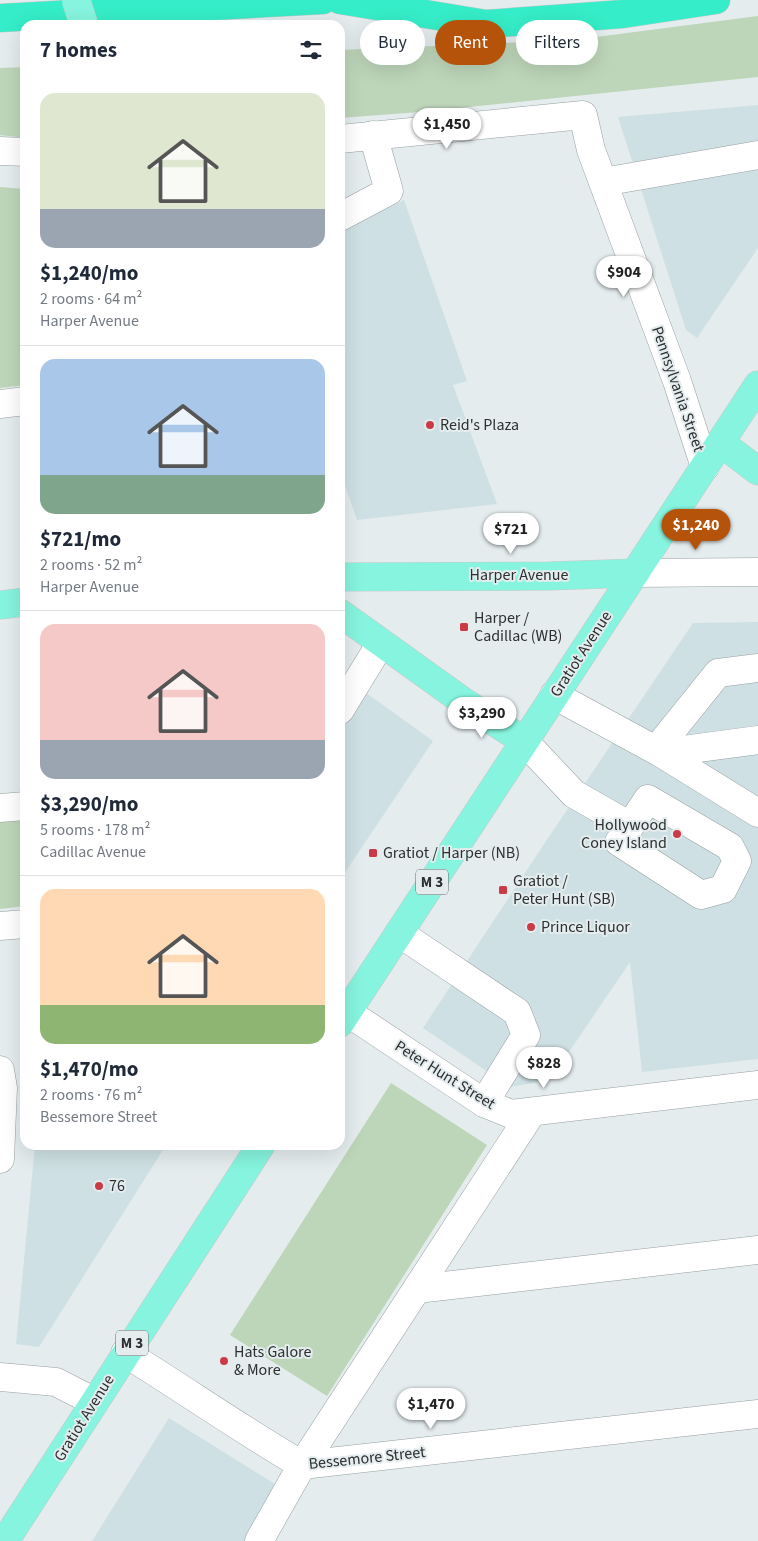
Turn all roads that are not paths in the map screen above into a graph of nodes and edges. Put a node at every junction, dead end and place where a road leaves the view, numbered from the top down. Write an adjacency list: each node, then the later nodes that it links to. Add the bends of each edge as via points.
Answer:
1 (76, 0): 6 (main road, bridge)
2 (323, 0): 5 (highway)
3 (340, 0): 4 (highway, via 486,24 623,14)
4 (716, 0)
5 (0, 18)
6 (82, 20)
7 (373, 135): 8 (street); 12 (street, Pennsylvania Street, via 583,116); 13 (street, via 389,191)
8 (345, 138)
9 (0, 150): 10 (street)
10 (20, 152)
11 (758, 155): 12 (street)
12 (603, 182): 18 (street, Pennsylvania Street, via 677,381)
13 (345, 214)
14 (758, 385): 17 (main road, Gratiot Avenue / M 3)
15 (20, 402): 16 (street)
16 (0, 404)
17 (721, 443): 18 (main road, Gratiot Avenue / M 3); 19 (main road)
18 (705, 467): 21 (main road, Gratiot Avenue / M 3)
19 (758, 471)
20 (758, 572): 21 (street, Harper Avenue)
21 (635, 573): 22 (main road, Harper Avenue); 28 (main road, Gratiot Avenue / M 3)
22 (345, 577)
23 (20, 603): 24 (main road)
24 (0, 605)
25 (345, 617): 26 (main road)
26 (381, 643): 29 (street); 31 (main road)
27 (758, 668): 32 (street, via 718,673)
28 (554, 695): 31 (main road, Gratiot Avenue / M 3); 32 (street)
29 (345, 702)
30 (758, 740): 32 (street)
31 (524, 741): 36 (street, via 574,794); 39 (main road, Gratiot Avenue / M 3)
32 (659, 751): 35 (street)
33 (20, 806): 34 (street)
34 (0, 808)
35 (758, 813)
36 (625, 834): 36 (street, via 701,895 723,890 737,862 730,847 648,798)
37 (20, 924): 38 (street)
38 (0, 926)
39 (399, 933): 40 (main road, Gratiot Avenue / M 3); 44 (street, via 518,1012 526,1036)
40 (345, 1016)
41 (345, 1019): 44 (street, Peter Hunt Street)
42 (0, 1070): 46 (street, via 3,1088)
43 (758, 1086): 45 (street, Peter Hunt Street)
44 (484, 1103): 45 (street, Peter Hunt Street, via 511,1114)
45 (532, 1112): 50 (street)
46 (0, 1126): 48 (street)
47 (258, 1150): 51 (main road, Gratiot Avenue / M 3)
48 (0, 1160)
49 (758, 1250): 50 (street)
50 (417, 1290): 55 (street)
51 (126, 1353): 53 (main road, Gratiot Avenue / M 3); 55 (street, Bessemore Street)
52 (0, 1377): 53 (street, via 56,1382)
53 (95, 1402): 56 (main road, Gratiot Avenue / M 3)
54 (758, 1414): 55 (street, Bessemore Street)
55 (302, 1466): 57 (street)
56 (5, 1541)
57 (259, 1541)

